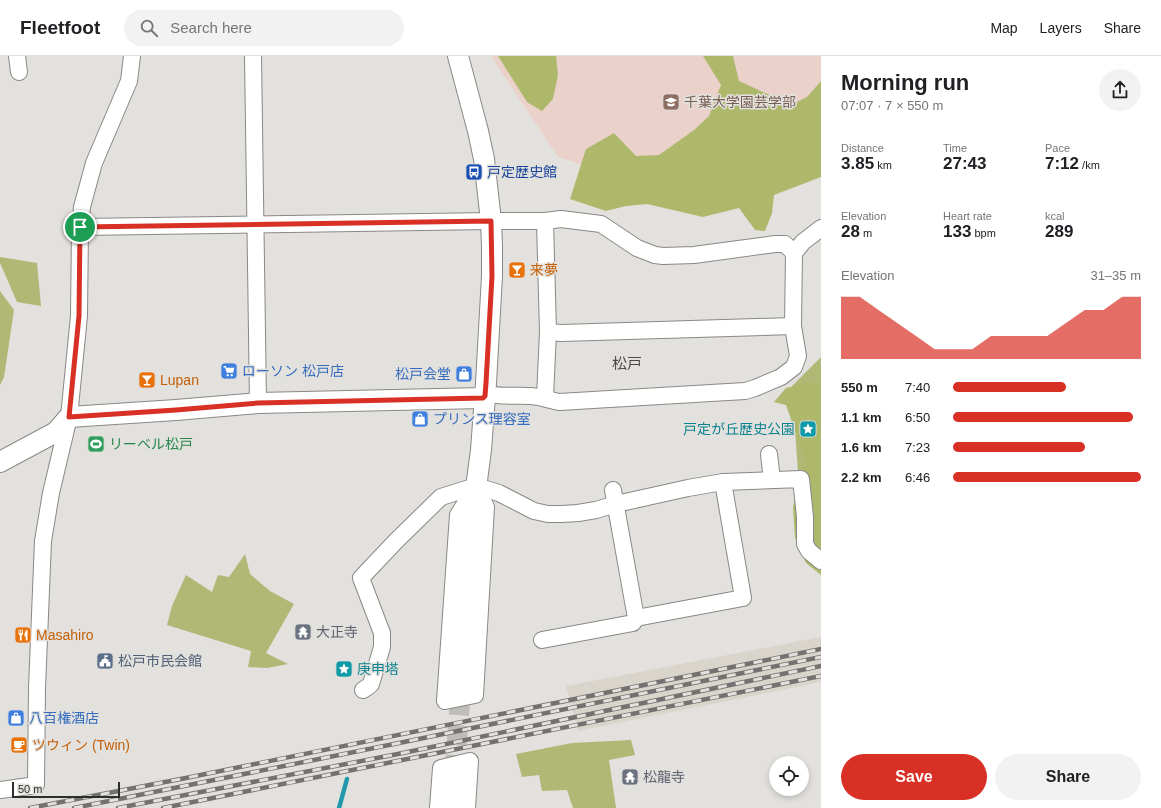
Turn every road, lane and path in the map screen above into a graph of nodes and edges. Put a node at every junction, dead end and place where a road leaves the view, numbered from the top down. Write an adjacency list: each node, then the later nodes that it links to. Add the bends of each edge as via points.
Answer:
1 (17, 56): 5 (street)
2 (132, 56): 9 (street, via 129,81 94,163 82,206)
3 (253, 56): 8 (street)
4 (458, 56): 6 (street, via 480,138)
5 (19, 72)
6 (491, 221): 7 (street); 8 (street); 14 (street, via 492,276)
7 (545, 221): 11 (street, via 561,219 601,224 637,248 659,255 694,255 775,244 785,244); 13 (street)
8 (256, 225): 9 (street); 16 (street)
9 (80, 227): 17 (street, via 79,316)
10 (821, 228): 11 (street)
11 (794, 253): 12 (street)
12 (793, 326): 13 (street, via 561,334); 15 (street, via 798,356 794,368 781,377 745,391 559,402)
13 (548, 332): 15 (street)
14 (485, 396): 15 (street, via 487,394); 16 (street); 22 (street)
15 (545, 397)
16 (258, 403): 17 (street)
17 (69, 417): 19 (street, via 56,432); 30 (street, via 51,493 43,541 36,785)
18 (769, 454): 20 (street)
19 (0, 462)
20 (772, 480): 21 (street); 24 (street, via 801,479 806,544)
21 (723, 482): 23 (street); 25 (street, via 743,598)
22 (476, 486): 22 (street, via 458,515 446,700 475,695 486,507); 23 (street, via 499,493 534,511 548,514 596,510); 27 (street, via 441,497 361,578 382,633 382,646 371,684); 28 (street)
23 (615, 497): 25 (street)
24 (821, 561)
25 (636, 618): 26 (street, via 633,624)
26 (542, 640)
27 (363, 690)
28 (461, 691)
29 (454, 775): 32 (street)
30 (0, 790)
31 (438, 808): 33 (street, via 441,768 470,761)
32 (452, 808)
33 (467, 808)

